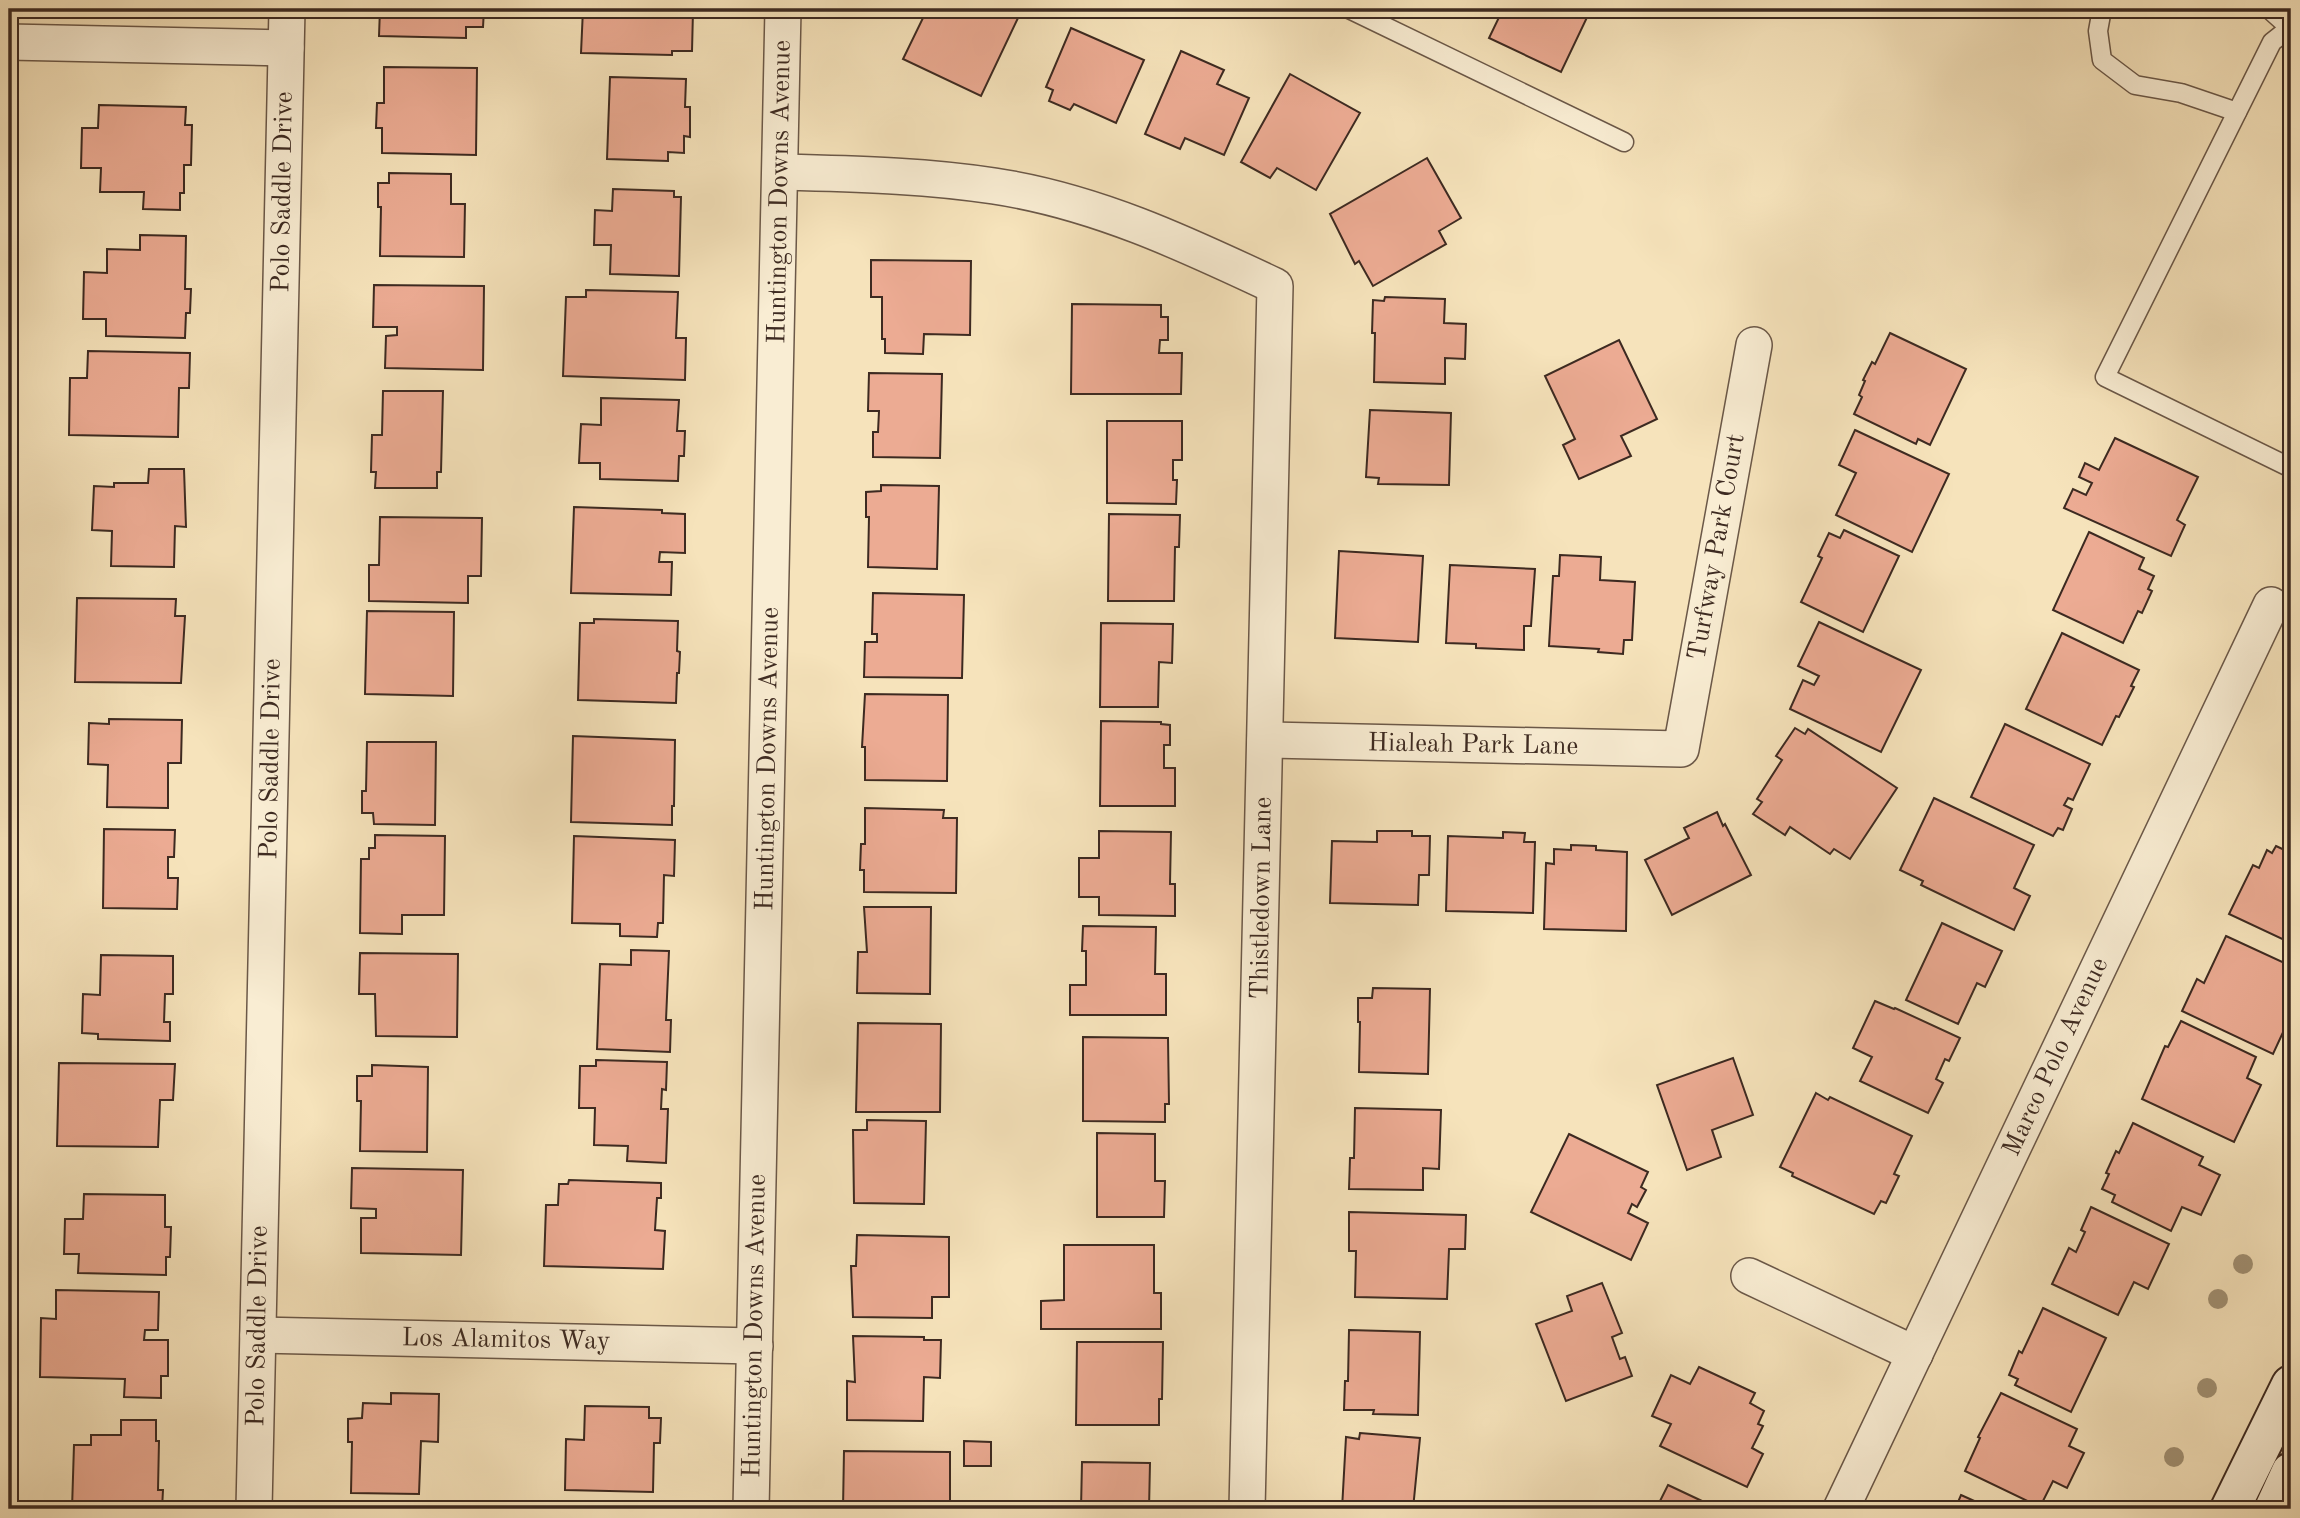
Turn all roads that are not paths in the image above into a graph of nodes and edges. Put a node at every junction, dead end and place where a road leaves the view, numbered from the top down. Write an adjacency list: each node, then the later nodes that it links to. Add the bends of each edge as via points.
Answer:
1 (287, 9): 8 (street, Polo Saddle Drive)
2 (783, 9): 11 (street, Huntington Downs Avenue)
3 (1349, 9): 10 (lane)
4 (2102, 9): 9 (lane, via 2098,31 2102,60 2135,85 2181,93)
5 (2269, 9): 6 (lane)
6 (2290, 27): 9 (lane, via 2272,42)
7 (9, 42): 8 (street)
8 (286, 48): 18 (street, Polo Saddle Drive)
9 (2237, 112): 13 (lane, via 2105,377)
10 (1624, 142)
11 (781, 172): 15 (street, Thistledown Lane, via 908,176 1009,189 1086,207 1170,236 1275,286); 19 (street, Huntington Downs Avenue)
12 (1754, 345): 16 (street, Turfway Park Court)
13 (2291, 468)
14 (2271, 606): 20 (street, Marco Polo Avenue)
15 (1265, 740): 16 (street, Hialeah Park Lane); 25 (street, Thistledown Lane)
16 (1681, 749)
17 (1749, 1276): 20 (street)
18 (258, 1335): 19 (street, Los Alamitos Way); 23 (street, Polo Saddle Drive)
19 (755, 1346): 24 (street, Huntington Downs Avenue)
20 (1915, 1354): 26 (street, Marco Polo Avenue)
21 (2291, 1385): 27 (main road)
22 (2291, 1472): 28 (main road)
23 (254, 1509)
24 (751, 1509)
25 (1247, 1509)
26 (1841, 1509)
27 (2230, 1509)
28 (2274, 1509)

